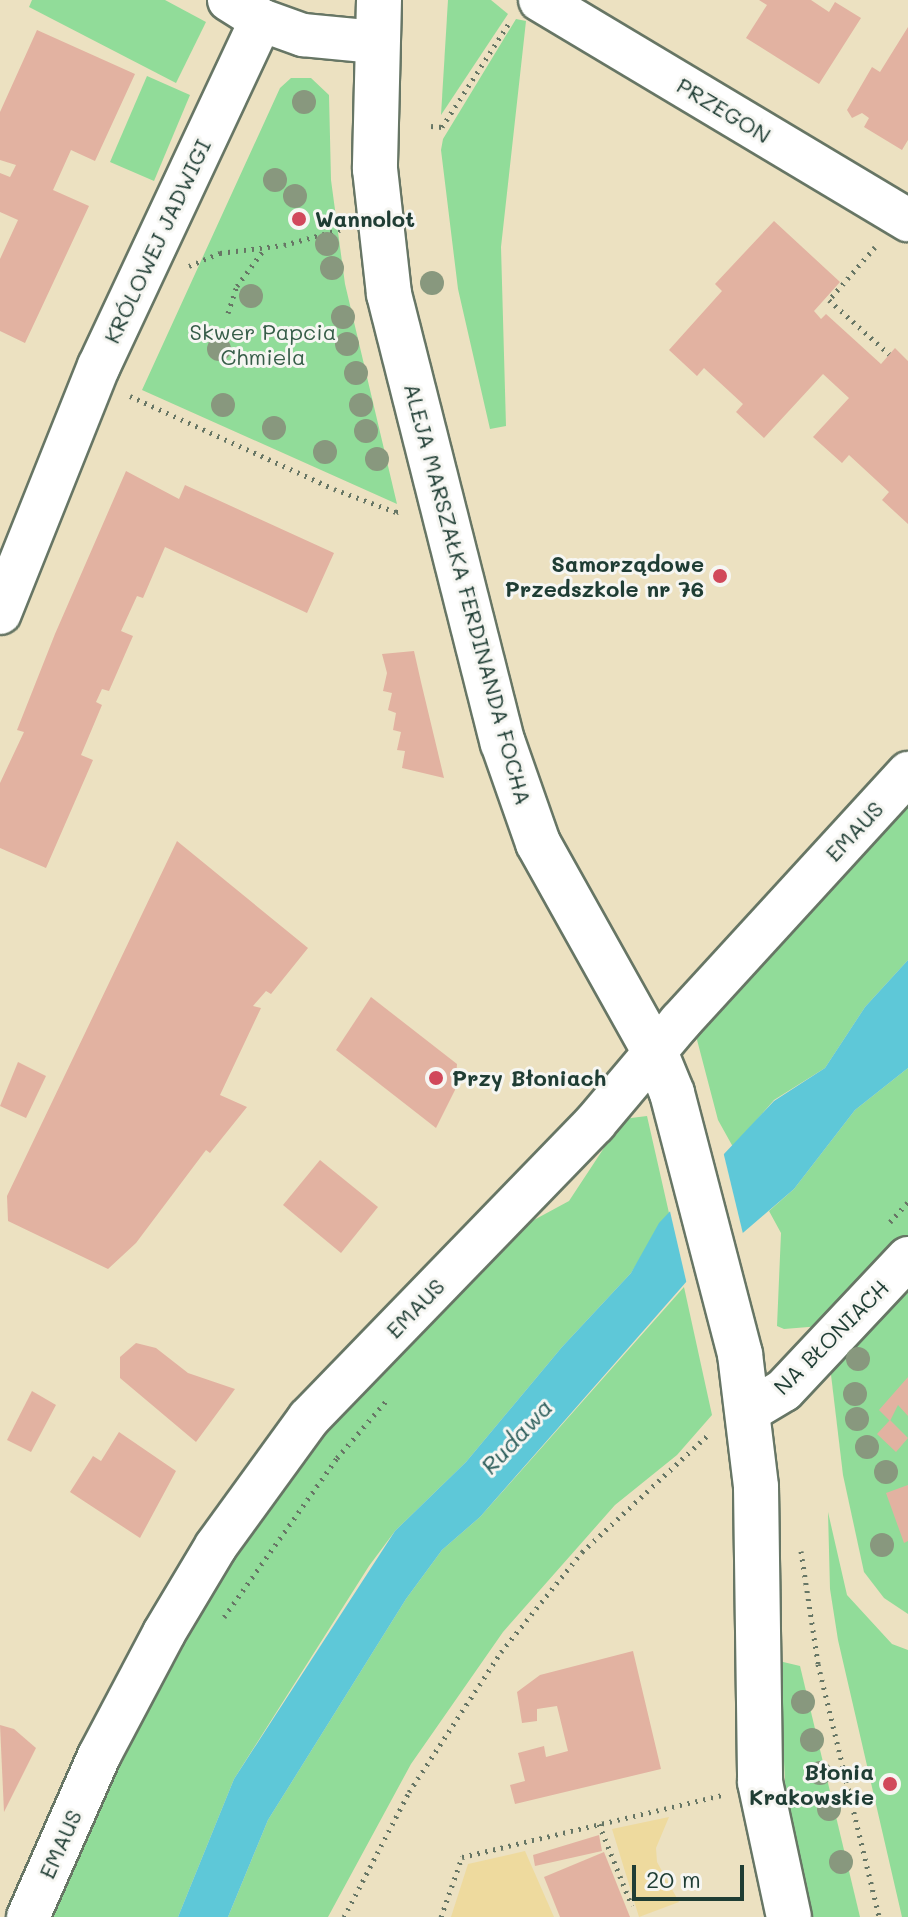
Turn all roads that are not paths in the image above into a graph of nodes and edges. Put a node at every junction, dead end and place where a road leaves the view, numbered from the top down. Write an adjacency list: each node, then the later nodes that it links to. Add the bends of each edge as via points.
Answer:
1 (529, 4): 4 (street, PRZEGON)
2 (245, 10): 3 (street, KRÓLOWEJ JADWIGI, via 303,35); 5 (street, KRÓLOWEJ JADWIGI)
3 (378, 21): 7 (street, ALEJA MARSZAŁKA FERDINANDA FOCHA, via 375,169 389,294 503,743 538,843)
4 (894, 230)
5 (0, 613)
6 (908, 773): 7 (street, EMAUS)
7 (656, 1054): 9 (street, ALEJA MARSZAŁKA FERDINANDA FOCHA, via 691,1152); 10 (street, EMAUS, via 292,1440 216,1546 164,1633 99,1756)
8 (908, 1258): 9 (street, NA BŁONIACH, via 784,1390)
9 (749, 1411): 11 (street, ALEJA MARSZAŁKA FERDINANDA FOCHA, via 756,1487 760,1782)
10 (28, 1917)
11 (789, 1917)

